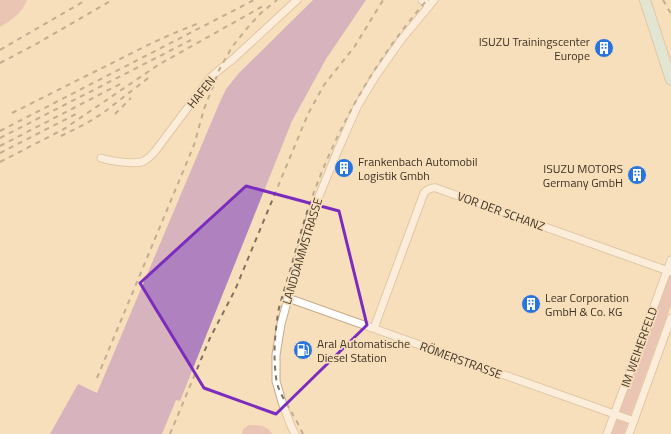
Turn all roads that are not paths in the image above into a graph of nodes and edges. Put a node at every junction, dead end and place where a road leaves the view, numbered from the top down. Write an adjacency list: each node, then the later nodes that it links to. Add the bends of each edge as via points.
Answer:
1 (297, 0): 7 (street, HAFEN, via 210,78 149,157 138,163)
2 (422, 0): 5 (street)
3 (434, 0): 5 (street, LANDDAMMSTRASSE)
4 (645, 0): 6 (main road)
5 (429, 6): 10 (street, LANDDAMMSTRASSE, via 401,40 357,107 310,218)
6 (671, 80)
7 (101, 158)
8 (671, 260): 9 (street, IM WEIHERFELD)
9 (669, 271): 12 (street, VOR DER SCHANZ, via 432,187 424,193); 13 (street, IM WEIHERFELD)
10 (288, 298): 12 (street, RÖMERSTRASSE); 15 (street, LANDDAMMSTRASSE, via 276,355 276,381)
11 (671, 318): 14 (street, IM WEIHERFELD)
12 (374, 328): 13 (street, RÖMERSTRASSE)
13 (614, 414): 14 (street, RÖMERSTRASSE); 16 (street, IM WEIHERFELD)
14 (634, 421): 17 (street, IM WEIHERFELD)
15 (295, 434)
16 (607, 434)
17 (629, 434)

